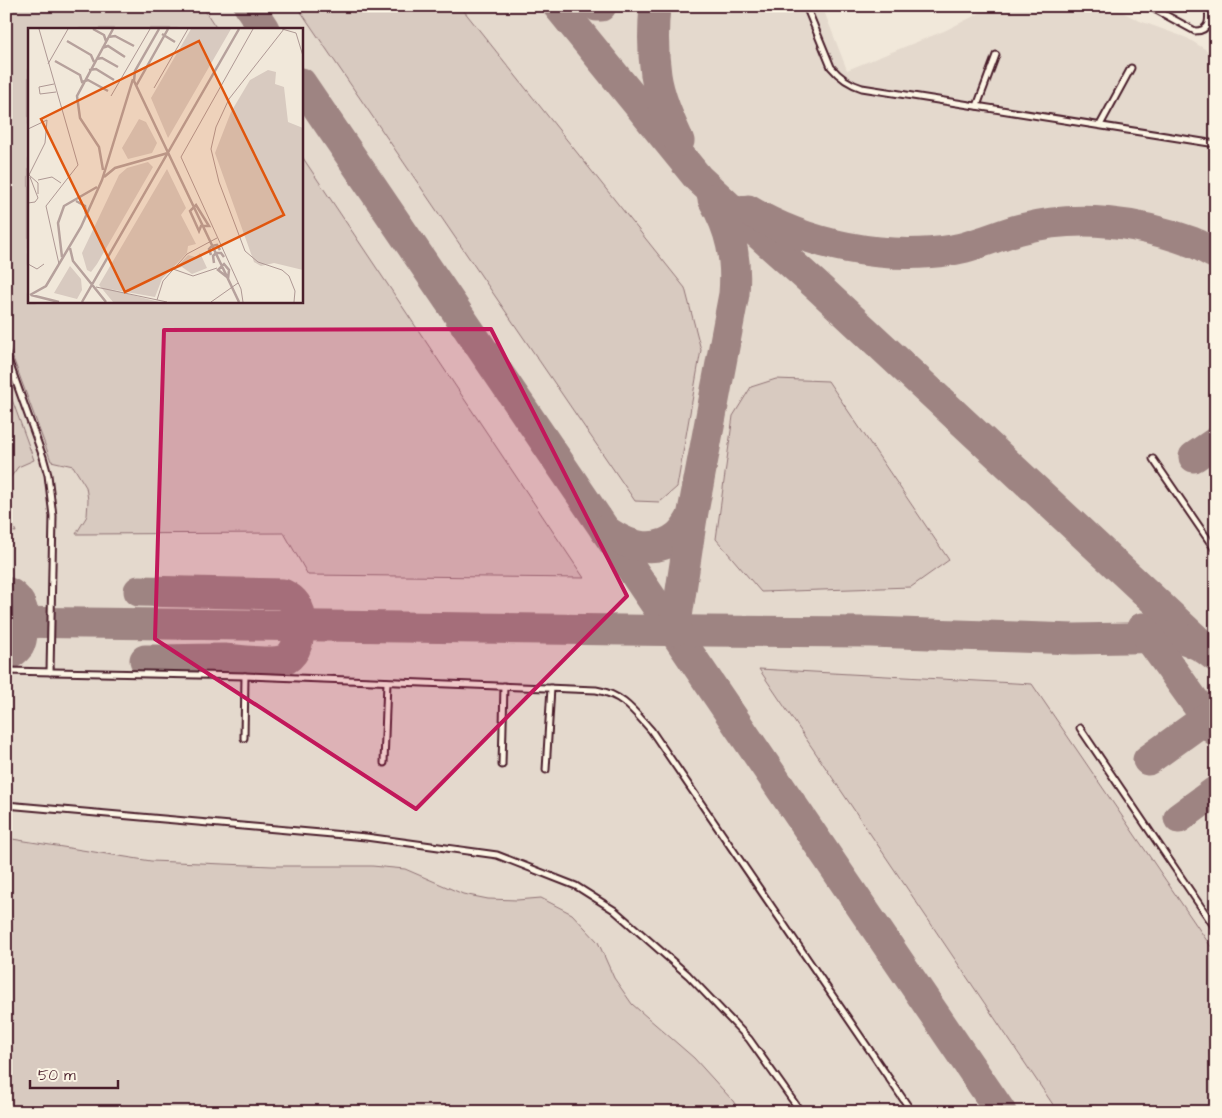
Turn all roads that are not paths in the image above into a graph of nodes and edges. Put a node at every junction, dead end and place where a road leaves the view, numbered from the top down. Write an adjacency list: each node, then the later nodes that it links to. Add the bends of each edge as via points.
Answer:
1 (806, 6): 6 (lane, via 831,67 844,81 862,88)
2 (1149, 6): 3 (lane, via 1199,31 1209,21)
3 (1208, 6)
4 (996, 55): 6 (lane)
5 (1131, 68): 7 (lane)
6 (977, 106): 7 (lane)
7 (1100, 126): 8 (lane)
8 (1216, 144)
9 (6, 354): 13 (lane, via 43,457 52,495)
10 (1154, 459): 11 (lane)
11 (1216, 551)
12 (6, 671): 13 (lane)
13 (50, 672): 14 (lane)
14 (245, 676): 15 (lane); 19 (lane)
15 (387, 682): 16 (lane); 20 (lane)
16 (504, 686): 17 (lane); 21 (lane)
17 (551, 688): 22 (lane); 26 (lane, via 596,690 614,695 651,730)
18 (1080, 728): 24 (lane)
19 (244, 738)
20 (384, 763)
21 (502, 765)
22 (546, 770)
23 (6, 805): 25 (lane, via 366,837 497,855 576,886 614,910 688,975 749,1039)
24 (1216, 929)
25 (801, 1112)
26 (912, 1112)

